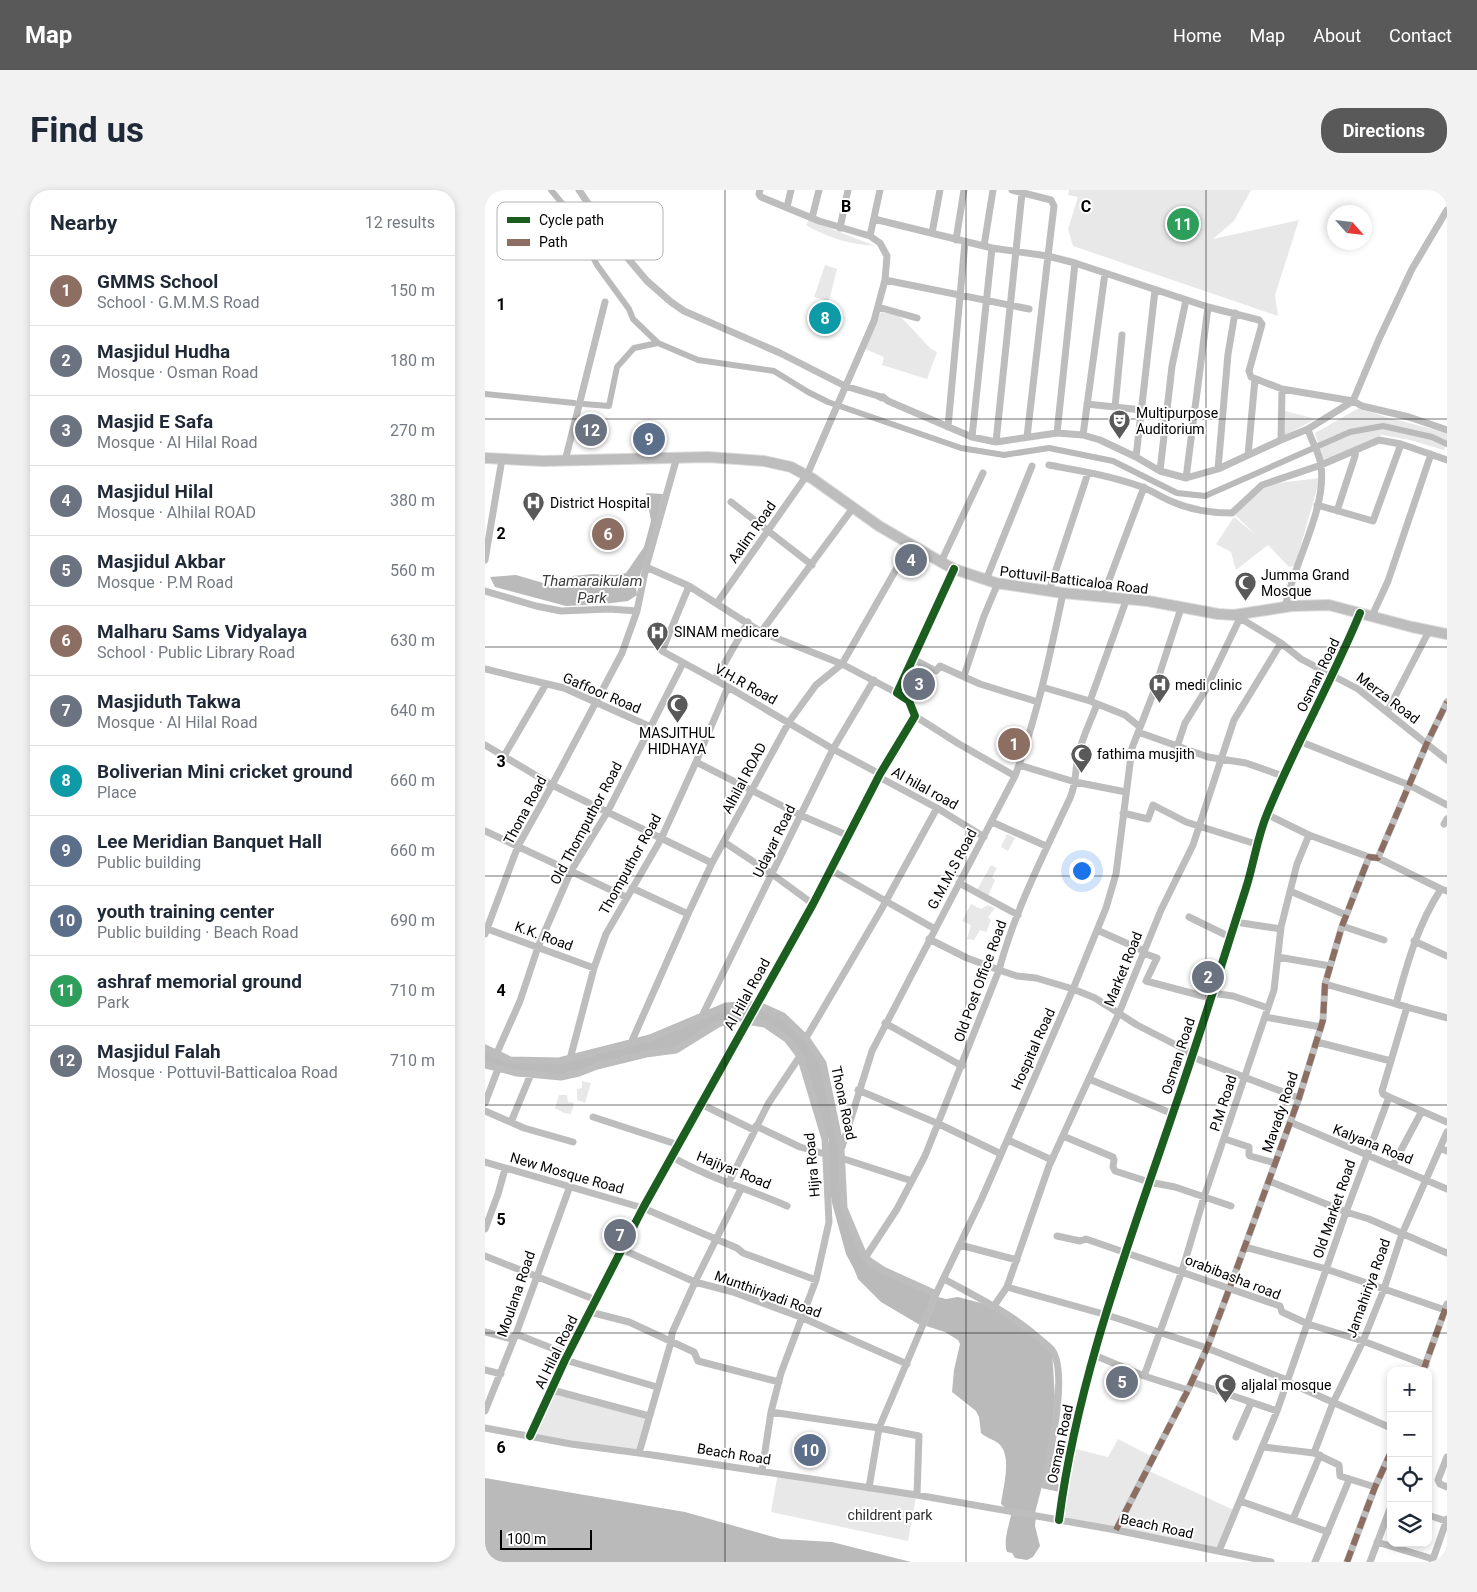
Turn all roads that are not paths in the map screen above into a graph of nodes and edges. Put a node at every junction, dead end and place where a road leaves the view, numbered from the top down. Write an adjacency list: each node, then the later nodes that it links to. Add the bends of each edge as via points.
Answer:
1 (579, 190): 12 (street)
2 (760, 190): 13 (street, via 761,196)
3 (791, 190): 13 (street)
4 (819, 190): 15 (street)
5 (848, 190): 17 (street)
6 (881, 190): 16 (street)
7 (940, 190): 18 (street)
8 (965, 190): 20 (street)
9 (993, 190): 22 (street)
10 (1012, 190): 11 (street)
11 (1022, 192): 23 (street); 24 (street, via 1051,200 1054,206)
12 (587, 202)
13 (787, 207): 15 (street)
14 (1447, 210): 44 (street, via 1412,269)
15 (812, 218): 17 (street)
16 (874, 219): 18 (street); 19 (street)
17 (840, 228): 19 (street)
18 (932, 233): 20 (street)
19 (870, 236): 28 (street, Aalim Road, via 880,243 887,256)
20 (956, 240): 21 (street)
21 (965, 242): 22 (street); 30 (street)
22 (988, 247): 23 (street); 31 (street)
23 (1016, 252): 24 (street); 34 (street)
24 (1048, 256): 26 (street); 54 (street)
25 (629, 260): 42 (street, via 664,297 684,311 780,353)
26 (1075, 263): 27 (street); 50 (street)
27 (1105, 273): 29 (street); 45 (street)
28 (885, 280): 30 (street); 36 (street, Aalim Road)
29 (1155, 290): 32 (street); 47 (street)
30 (961, 295): 31 (street); 48 (street)
31 (986, 300): 34 (street); 53 (street)
32 (1186, 300): 35 (street); 71 (street, via 1172,366)
33 (605, 302): 66 (street)
34 (1011, 306): 37 (street); 56 (street)
35 (1209, 306): 38 (street); 75 (street)
36 (878, 307): 39 (street); 42 (street, Aalim Road, via 875,321)
37 (1029, 309)
38 (1235, 314): 41 (street, via 1259,320 1262,324 1249,371); 70 (street, via 1228,354)
39 (917, 318)
40 (1122, 335): 46 (street)
41 (1255, 379): 43 (street); 60 (street)
42 (845, 388): 48 (street, via 883,397); 74 (street, Aalim Road)
43 (1282, 389): 44 (street); 55 (street)
44 (1353, 401): 49 (street); 51 (street)
45 (1087, 404): 46 (street); 52 (street)
46 (1115, 407): 47 (street)
47 (1142, 410): 62 (street)
48 (948, 427): 53 (street)
49 (1447, 430)
50 (1057, 432): 52 (street); 54 (street)
51 (1309, 432): 55 (street); 67 (street)
52 (1083, 436): 62 (street, via 1100,440)
53 (972, 437): 56 (street)
54 (1027, 437): 56 (street)
55 (1281, 440): 60 (street)
56 (996, 442)
57 (1401, 444): 58 (street, via 1379,440); 59 (street); 80 (street, via 1373,521)
58 (1356, 450): 67 (street); 80 (street)
59 (1431, 454): 65 (street); 102 (street, via 1388,582)
60 (1247, 455): 70 (street)
61 (677, 457): 66 (highway, Pottuvil-Batticaloa Road); 74 (highway, Pottuvil-Batticaloa Road, via 764,460); 86 (street, Thona Road)
62 (1136, 457): 71 (street)
63 (485, 458): 64 (highway, Pottuvil-Batticaloa Road)
64 (502, 459): 66 (highway, Pottuvil-Batticaloa Road); 83 (street)
65 (1447, 460)
66 (565, 461)
67 (1320, 463): 76 (street, via 1262,485 1233,513 1189,508); 78 (street, via 1321,486)
68 (1049, 465): 73 (street)
69 (1032, 466): 88 (street)
70 (1218, 469): 75 (street)
71 (1160, 471): 75 (street)
72 (983, 473): 84 (street)
73 (1088, 473): 76 (street); 92 (street)
74 (807, 475): 79 (highway, Pottuvil-Batticaloa Road); 81 (street, Aalim Road)
75 (1186, 478)
76 (1144, 487): 94 (street)
77 (731, 502): 81 (street)
78 (1317, 505): 80 (street); 98 (street)
79 (853, 508): 82 (highway, Pottuvil-Batticaloa Road); 85 (street)
80 (1337, 511)
81 (768, 531): 85 (street); 96 (street, Aalim Road)
82 (911, 545): 84 (highway, Pottuvil-Batticaloa Road); 110 (street, Alhilal ROAD)
83 (485, 560)
84 (941, 562): 87 (highway, Pottuvil-Batticaloa Road)
85 (812, 565): 105 (street)
86 (646, 567): 90 (street); 99 (street, Thona Road)
87 (954, 569): 88 (highway, Pottuvil-Batticaloa Road); 108 (street)
88 (986, 580): 89 (highway, Pottuvil-Batticaloa Road)
89 (998, 583): 92 (highway, Pottuvil-Batticaloa Road); 113 (street)
90 (689, 586): 96 (street); 109 (street, V.H.R Road, via 662,651)
91 (485, 591): 99 (street, via 561,611)
92 (1049, 591): 93 (highway, Pottuvil-Batticaloa Road)
93 (1063, 593): 94 (highway, Pottuvil-Batticaloa Road); 118 (street, G.M.M.S Road)
94 (1103, 596): 95 (highway, Pottuvil-Batticaloa Road)
95 (1127, 598): 97 (highway, Pottuvil-Batticaloa Road); 121 (street, Old Post Office Road)
96 (717, 603): 103 (street)
97 (1181, 608): 101 (highway, Pottuvil-Batticaloa Road); 128 (street, Hospital Road)
98 (1285, 608): 100 (highway, Pottuvil-Batticaloa Road, via 1329,605); 101 (highway, Pottuvil-Batticaloa Road)
99 (637, 611): 123 (street, Thona Road, via 622,653)
100 (1360, 612): 102 (highway, Pottuvil-Batticaloa Road); 112 (street, Osman Road)
101 (1237, 616): 107 (street, Merza Road); 132 (street, via 1205,691 1185,723)
102 (1372, 616): 104 (highway, Pottuvil-Batticaloa Road)
103 (748, 622): 105 (street); 114 (street)
104 (1429, 630): 106 (highway, Pottuvil-Batticaloa Road); 124 (street)
105 (761, 632): 110 (street)
106 (1447, 634)
107 (1281, 643): 112 (street, Merza Road, via 1301,659); 135 (street, Market Road, via 1234,720)
108 (913, 658): 113 (street, via 936,671 940,666); 119 (street)
109 (683, 663): 114 (street, V.H.R Road); 127 (street, Old Thomputhor Road)
110 (842, 664): 115 (street); 126 (street, Alhilal ROAD, via 815,685)
111 (485, 669): 116 (street, Gaffoor Road)
112 (1332, 674): 124 (street, Merza Road); 129 (street, Osman Road)
113 (964, 676): 120 (street)
114 (715, 680): 117 (street, V.H.R Road)
115 (874, 680): 119 (street); 133 (street, Udayar Road)
116 (546, 684): 123 (street, Gaffoor Road, via 564,688); 134 (street)
117 (729, 687): 126 (street, V.H.R Road); 137 (street, Thomputhor Road)
118 (1042, 687): 120 (street, G.M.M.S Road); 121 (street)
119 (897, 693): 125 (street, via 909,701)
120 (1038, 702): 138 (street, G.M.M.S Road)
121 (1094, 702): 128 (street, via 1125,715); 142 (street, Old Post Office Road, via 1078,756)
122 (1447, 702): 130 (street)
123 (596, 703): 127 (street, Gaffoor Road); 143 (street, Thona Road)
124 (1387, 712): 130 (street, Merza Road)
125 (915, 716): 139 (street, Al Hilal Road); 140 (street)
126 (789, 722): 133 (street, V.H.R Road); 145 (street, Alhilal ROAD)
127 (651, 726): 149 (street, Old Thomputhor Road)
128 (1139, 730): 132 (street); 146 (street, Hospital Road, via 1132,748)
129 (1299, 741): 141 (street, Osman Road); 144 (street)
130 (1427, 743): 136 (street, Merza Road); 144 (street)
131 (485, 745): 134 (street)
132 (1177, 747): 135 (street)
133 (833, 749): 139 (street, V.H.R Road); 152 (street, Udayar Road)
134 (505, 756): 143 (street)
135 (1222, 759): 141 (street, via 1247,763); 154 (street, Market Road)
136 (1447, 760)
137 (696, 762): 145 (street); 159 (street, Thomputhor Road)
138 (1019, 765): 140 (street, G.M.M.S Road); 142 (street)
139 (880, 775): 148 (street, Al hilal road); 157 (street, Al Hilal Road)
140 (1015, 776): 153 (street, G.M.M.S Road)
141 (1283, 776): 151 (street, Osman Road)
142 (1075, 782): 146 (street); 163 (street, Old Post Office Road)
143 (553, 785): 149 (street); 162 (street, Thona Road)
144 (1409, 785): 147 (street); 165 (street)
145 (751, 791): 152 (street); 160 (street, Alhilal ROAD)
146 (1126, 792): 150 (street, Hospital Road)
147 (1447, 804)
148 (937, 808): 158 (street, Al hilal road); 175 (street)
149 (608, 811): 159 (street); 168 (street, Old Thomputhor Road)
150 (1123, 813): 154 (street, via 1148,819 1153,805); 186 (street, Hospital Road, via 1116,874)
151 (1266, 814): 156 (street); 161 (street, Osman Road)
152 (801, 815): 157 (street); 169 (street, Udayar Road)
153 (992, 822): 158 (street, G.M.M.S Road); 163 (street)
154 (1200, 826): 161 (street); 192 (street, Market Road)
155 (485, 831): 162 (street)
156 (1309, 835): 164 (street); 173 (street, P.M Road)
157 (849, 836): 167 (street, Al Hilal Road)
158 (984, 836): 170 (street, G.M.M.S Road)
159 (661, 839): 166 (street); 171 (street, Thomputhor Road)
160 (724, 842): 166 (street, Alhilal ROAD); 169 (street)
161 (1256, 844): 181 (street, Osman Road)
162 (518, 846): 168 (street); 185 (street, Thona Road)
163 (1046, 846): 178 (street, Old Post Office Road)
164 (1369, 857): 165 (street); 179 (street, Mavady Road)
165 (1377, 858): 172 (street)
166 (712, 863): 177 (street, Alhilal ROAD)
167 (831, 870): 175 (street); 176 (street, Al Hilal Road)
168 (571, 871): 174 (street); 191 (street, Old Thomputhor Road)
169 (772, 874): 176 (street); 206 (street, Udayar Road)
170 (959, 883): 178 (street); 183 (street, G.M.M.S Road)
171 (631, 888): 174 (street, Thomputhor Road); 177 (street)
172 (1444, 890): 190 (street, via 1430,906)
173 (1290, 891): 179 (street); 184 (street, P.M Road)
174 (627, 897): 196 (street, Thomputhor Road, via 606,934)
175 (886, 901): 183 (street); 212 (street)
176 (813, 904): 201 (street, Al Hilal Road)
177 (688, 914): 214 (street, Alhilal ROAD)
178 (1018, 915): 197 (street, Old Post Office Road)
179 (1346, 915): 182 (street, Mavady Road)
180 (1189, 918): 187 (street)
181 (1235, 922): 184 (street); 187 (street, Osman Road)
182 (1342, 926): 189 (street); 195 (street, Mavady Road)
183 (935, 929): 188 (street, G.M.M.S Road)
184 (1281, 929): 194 (street, P.M Road)
185 (486, 930): 191 (street, K.K. Road)
186 (1097, 930): 192 (street); 199 (street, Hospital Road)
187 (1230, 937): 200 (street, Osman Road)
188 (929, 939): 197 (street); 210 (street, G.M.M.S Road)
189 (1384, 940)
190 (1415, 941): 193 (street); 202 (street)
191 (538, 947): 196 (street, K.K. Road); 216 (street, Old Thomputhor Road)
192 (1144, 952): 200 (street, via 1157,958 1146,981); 205 (street, Market Road)
193 (1447, 956)
194 (1278, 957): 195 (street); 204 (street, P.M Road)
195 (1330, 966): 198 (street, Mavady Road)
196 (594, 968): 219 (street, Thomputhor Road)
197 (999, 970): 199 (street); 222 (street, Old Post Office Road)
198 (1325, 984): 202 (street); 211 (street, Mavady Road)
199 (1073, 989): 205 (street); 244 (street, Hospital Road)
200 (1210, 996): 204 (street, via 1233,996); 218 (street, Osman Road)
201 (756, 1004): 206 (street, Thona Road, via 726,1006); 209 (street, Al Hilal Road); 212 (street, Thona Road, via 783,1016)
202 (1396, 1004): 203 (street)
203 (1407, 1007): 208 (street); 220 (street, Old Market Road)
204 (1268, 1008): 207 (street, P.M Road)
205 (1119, 1013): 218 (street); 226 (street, Market Road)
206 (703, 1016): 214 (street, Thona Road)
207 (1265, 1017): 211 (street); 225 (street, P.M Road)
208 (1447, 1018)
209 (747, 1020): 217 (street, Hijra Road, via 765,1024 787,1039); 224 (street, via 739,1018 718,1024 676,1050 646,1054 561,1077); 231 (street, Al Hilal Road)
210 (885, 1023): 222 (street); 227 (street, G.M.M.S Road)
211 (1321, 1027): 213 (street, Mavady Road)
212 (806, 1038): 247 (street, Thona Road, via 823,1063)
213 (1317, 1042): 220 (street); 229 (street, Mavady Road)
214 (631, 1043): 219 (street, Thona Road)
215 (485, 1048): 216 (street, Thona Road)
216 (497, 1055): 219 (street, Thona Road, via 510,1060)
217 (800, 1056): 240 (street); 249 (street, Hijra Road, via 825,1139)
218 (1192, 1056): 225 (street); 234 (street, Osman Road)
219 (570, 1059)
220 (1391, 1061): 228 (street, Old Market Road, via 1382,1091)
221 (485, 1065): 223 (street)
222 (962, 1066): 239 (street, Old Post Office Road)
223 (498, 1069): 224 (street); 230 (street)
224 (531, 1074): 236 (street)
225 (1244, 1078): 229 (street); 243 (street, P.M Road)
226 (1089, 1080): 234 (street); 242 (street, Market Road)
227 (858, 1090): 239 (street); 247 (street, G.M.M.S Road)
228 (1389, 1097): 233 (street); 251 (street, Old Market Road)
229 (1299, 1098): 237 (street, Mavady Road)
230 (485, 1103)
231 (701, 1104): 240 (street); 246 (street, Al Hilal Road)
232 (485, 1111): 236 (street)
233 (1422, 1111): 238 (street); 257 (street)
234 (1173, 1114): 262 (street, Osman Road)
235 (593, 1117): 246 (street)
236 (511, 1122): 245 (street)
237 (1290, 1122): 251 (street, Kalyana Road); 256 (street, Mavady Road)
238 (1447, 1122)
239 (939, 1124): 250 (street); 261 (street, Old Post Office Road)
240 (755, 1128): 249 (street); 263 (street)
241 (1447, 1132): 248 (street, Jamahiriya Road)
242 (1063, 1136): 254 (street, Market Road); 262 (street, via 1113,1157 1115,1171)
243 (1225, 1139): 256 (street, via 1248,1147 1250,1156); 267 (street, P.M Road)
244 (1008, 1140): 250 (street, Hospital Road); 254 (street)
245 (573, 1142)
246 (679, 1145): 252 (street, Al Hilal Road)
247 (841, 1149): 253 (street, Thona Road)
248 (1443, 1149): 259 (street, Jamahiriya Road)
249 (825, 1154): 288 (street, Hijra Road, via 829,1222)
250 (1001, 1154): 276 (street, Hospital Road)
251 (1366, 1155): 257 (street, Kalyana Road); 271 (street, Old Market Road)
252 (672, 1156): 263 (street, Hajiyar Road); 270 (street, Al Hilal Road)
253 (841, 1158): 261 (street); 282 (street, Thona Road, via 844,1208)
254 (1052, 1160): 283 (street, Market Road)
255 (485, 1162): 258 (street, New Mosque Road)
256 (1275, 1163): 260 (street, Mavady Road)
257 (1393, 1165): 259 (street, Kalyana Road)
258 (505, 1168): 264 (street, New Mosque Road); 272 (street)
259 (1425, 1179): 266 (street, Kalyana Road); 273 (street, Jamahiriya Road)
260 (1269, 1181): 271 (street); 277 (street, Mavady Road)
261 (912, 1182): 282 (street, Old Post Office Road)
262 (1149, 1182): 267 (street); 279 (street, Osman Road)
263 (728, 1184): 265 (street, Hajiyar Road)
264 (570, 1186): 270 (street, New Mosque Road); 286 (street, Moulana Road)
265 (741, 1189): 268 (street, Hajiyar Road); 275 (street)
266 (1447, 1189)
267 (1204, 1197): 269 (street); 285 (street, P.M Road)
268 (787, 1206)
269 (1231, 1206)
270 (643, 1208): 275 (street); 278 (street, Al Hilal Road)
271 (1346, 1212): 273 (street); 284 (street, Old Market Road)
272 (485, 1229)
273 (1402, 1234): 280 (street); 292 (street, Jamahiriya Road)
274 (1057, 1236): 279 (street, orabibasha road, via 1085,1239)
275 (716, 1239): 288 (street, via 743,1253); 289 (street)
276 (960, 1245): 283 (street); 287 (street, Hospital Road)
277 (1245, 1247): 284 (street); 291 (street, Mavady Road)
278 (621, 1249): 289 (street, Munthiriyadi Road); 294 (street, Al Hilal Road)
279 (1127, 1252): 285 (street, orabibasha road); 298 (street, Osman Road)
280 (1447, 1253)
281 (485, 1256): 286 (street)
282 (865, 1258): 293 (street, via 883,1270)
283 (1017, 1260): 290 (street, Market Road)
284 (1326, 1269): 292 (street); 300 (street, Old Market Road)
285 (1182, 1271): 291 (street, orabibasha road); 302 (street, P.M Road)
286 (537, 1277): 294 (street); 303 (street, Moulana Road)
287 (944, 1279): 293 (street, Hospital Road); 295 (street)
288 (816, 1280): 299 (street, Hijra Road)
289 (695, 1282): 299 (street, Munthiriyadi Road, via 733,1292); 305 (street)
290 (1007, 1287): 295 (street, Market Road); 298 (street)
291 (1230, 1287): 300 (street, orabibasha road, via 1280,1306 1282,1312); 306 (street, Mavady Road)
292 (1384, 1289): 296 (street); 304 (street, Jamahiriya Road)
293 (936, 1294): 309 (street, Hospital Road)
294 (596, 1300): 297 (street, Al Hilal Road)
295 (994, 1306): 342 (street, via 1052,1350 1057,1364 1059,1397 1044,1485)
296 (1446, 1307): 311 (street)
297 (590, 1312): 305 (street, via 629,1322); 308 (street, Al Hilal Road)
298 (1107, 1315): 302 (street); 307 (street, Osman Road)
299 (803, 1318): 309 (street, Munthiriyadi Road); 316 (street, Hijra Road)
300 (1308, 1324): 304 (street, orabibasha road); 315 (street, Old Market Road)
301 (485, 1332): 303 (street, via 511,1339)
302 (1159, 1333): 306 (street); 314 (street, P.M Road)
303 (516, 1334): 308 (street); 313 (street, Moulana Road)
304 (1363, 1341): 310 (street, orabibasha road); 322 (street, Jamahiriya Road)
305 (671, 1342): 316 (street, via 694,1352 698,1361); 318 (street)
306 (1207, 1348): 315 (street); 317 (street, Mavady Road)
307 (1095, 1354): 314 (street); 342 (street, Osman Road, via 1085,1384)
308 (567, 1358): 318 (street); 319 (street, Al Hilal Road)
309 (907, 1364): 329 (street, Hospital Road)
310 (1422, 1367)
311 (1424, 1367)
312 (485, 1370): 313 (street)
313 (501, 1374): 323 (street, Moulana Road)
314 (1144, 1376): 320 (street)
315 (1287, 1380): 322 (street); 324 (street, Old Market Road)
316 (779, 1382): 325 (street, Hijra Road)
317 (1192, 1382): 320 (street, Mavady Road); 321 (street)
318 (657, 1387): 326 (street)
319 (552, 1390): 326 (street); 330 (street, Al Hilal Road)
320 (1189, 1390): 350 (street, Mavady Road)
321 (1251, 1403): 324 (street); 331 (street)
322 (1333, 1403): 327 (street); 334 (street, Jamahiriya Road)
323 (485, 1411)
324 (1277, 1411): 332 (street, Old Market Road)
325 (771, 1412): 329 (street); 337 (street, Hijra Road)
326 (649, 1416): 333 (street)
327 (1387, 1426)
328 (485, 1428): 330 (street, Beach Road)
329 (879, 1428): 340 (street, Hospital Road); 343 (street, via 919,1436)
330 (530, 1436): 333 (street, Beach Road)
331 (1236, 1436)
332 (1263, 1447): 334 (street); 344 (street, Old Market Road)
333 (639, 1453): 337 (street, Beach Road)
334 (1317, 1454): 338 (street, via 1338,1463 1339,1475); 347 (street, Jamahiriya Road)
335 (1389, 1457): 341 (street)
336 (1447, 1457): 339 (street, via 1437,1480)
337 (762, 1471): 340 (street, Beach Road)
338 (1349, 1480): 341 (street); 351 (street)
339 (1447, 1487)
340 (869, 1488): 343 (street, Beach Road)
341 (1375, 1488): 357 (street)
342 (1063, 1489): 348 (street, Osman Road)
343 (917, 1495): 348 (street, Beach Road)
344 (1240, 1501): 347 (street); 353 (street, Old Market Road)
345 (1387, 1516): 352 (street)
346 (1432, 1517): 349 (street)
347 (1293, 1519): 351 (street)
348 (1059, 1520): 350 (street, Beach Road)
349 (1447, 1520): 354 (street)
350 (1116, 1530): 353 (street, Beach Road)
351 (1327, 1532): 356 (street)
352 (1377, 1542): 354 (street); 358 (street)
353 (1219, 1552): 355 (street, Beach Road)
354 (1433, 1561)
355 (1271, 1562)
356 (1315, 1562)
357 (1347, 1562)
358 (1370, 1562)

